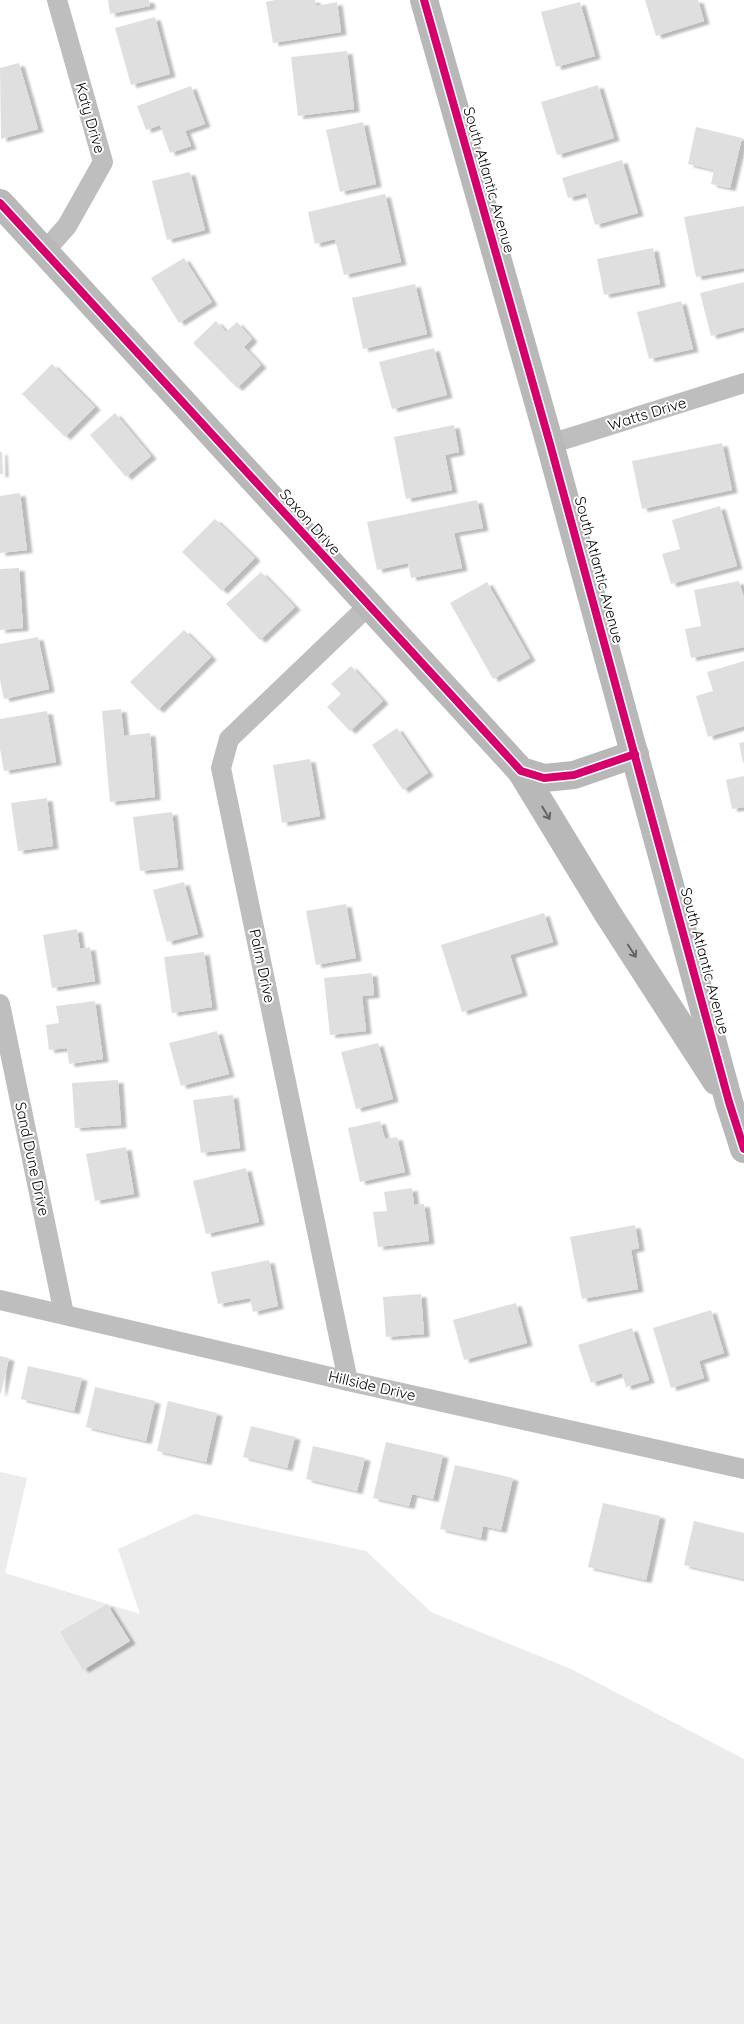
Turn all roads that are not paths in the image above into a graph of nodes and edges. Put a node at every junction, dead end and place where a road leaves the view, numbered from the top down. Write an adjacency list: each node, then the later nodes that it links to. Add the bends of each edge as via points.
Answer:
1 (57, 0): 4 (street, Katy Drive, via 102,162 67,226)
2 (424, 0): 6 (street, South Atlantic Avenue)
3 (0, 203): 4 (street, Saxon Drive)
4 (44, 252): 7 (street, Saxon Drive)
5 (744, 384): 6 (street, Watts Drive)
6 (550, 444): 8 (street, South Atlantic Avenue)
7 (368, 606): 9 (street, Saxon Drive); 15 (street, Palm Drive, via 229,739 221,768)
8 (635, 754): 9 (street, via 574,775 544,778); 11 (street, South Atlantic Avenue)
9 (521, 771): 11 (street, Saxon Drive, one-way to 11)
10 (0, 1004): 14 (street, Sand Dune Drive)
11 (729, 1102): 12 (street, South Atlantic Avenue)
12 (744, 1149)
13 (0, 1300): 14 (street, Hillside Drive)
14 (64, 1314): 15 (street, Hillside Drive)
15 (348, 1382): 16 (street, Hillside Drive)
16 (744, 1469)

